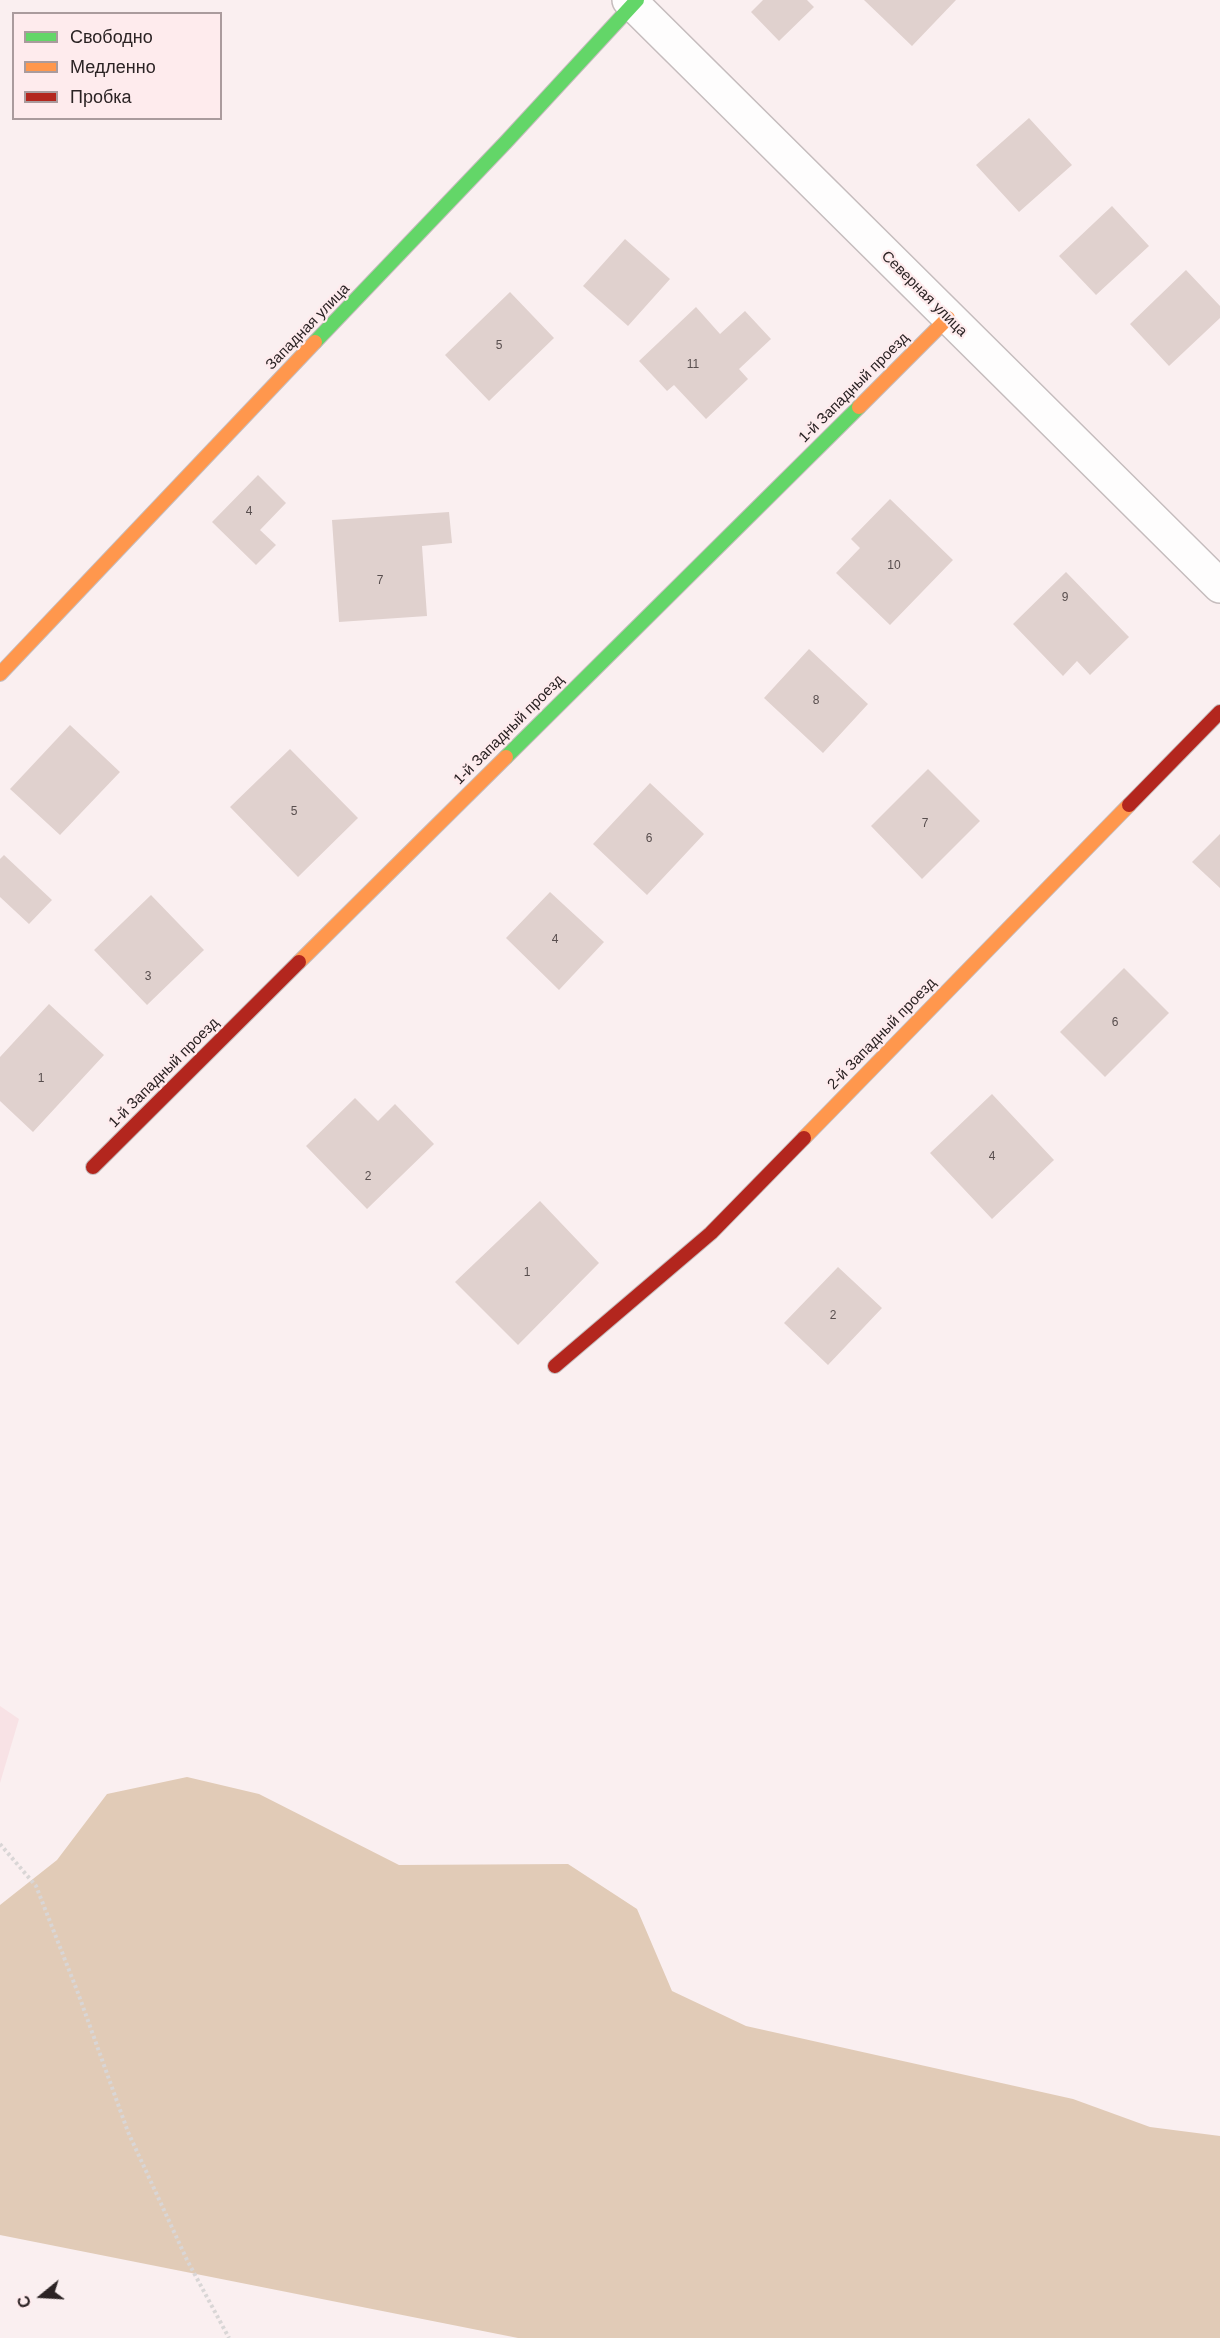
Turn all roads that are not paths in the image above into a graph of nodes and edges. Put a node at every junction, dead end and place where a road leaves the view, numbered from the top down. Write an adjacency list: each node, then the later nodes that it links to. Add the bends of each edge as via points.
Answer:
1 (633, 1): 2 (street, Северная улица); 4 (street, Западная улица, via 506,142)
2 (948, 318): 3 (street, Северная улица); 6 (street, 1-й Западный проезд)
3 (1220, 586)
4 (0, 674)
5 (1220, 712): 7 (street, 2-й Западный проезд, via 711,1233)
6 (93, 1167)
7 (555, 1366)

